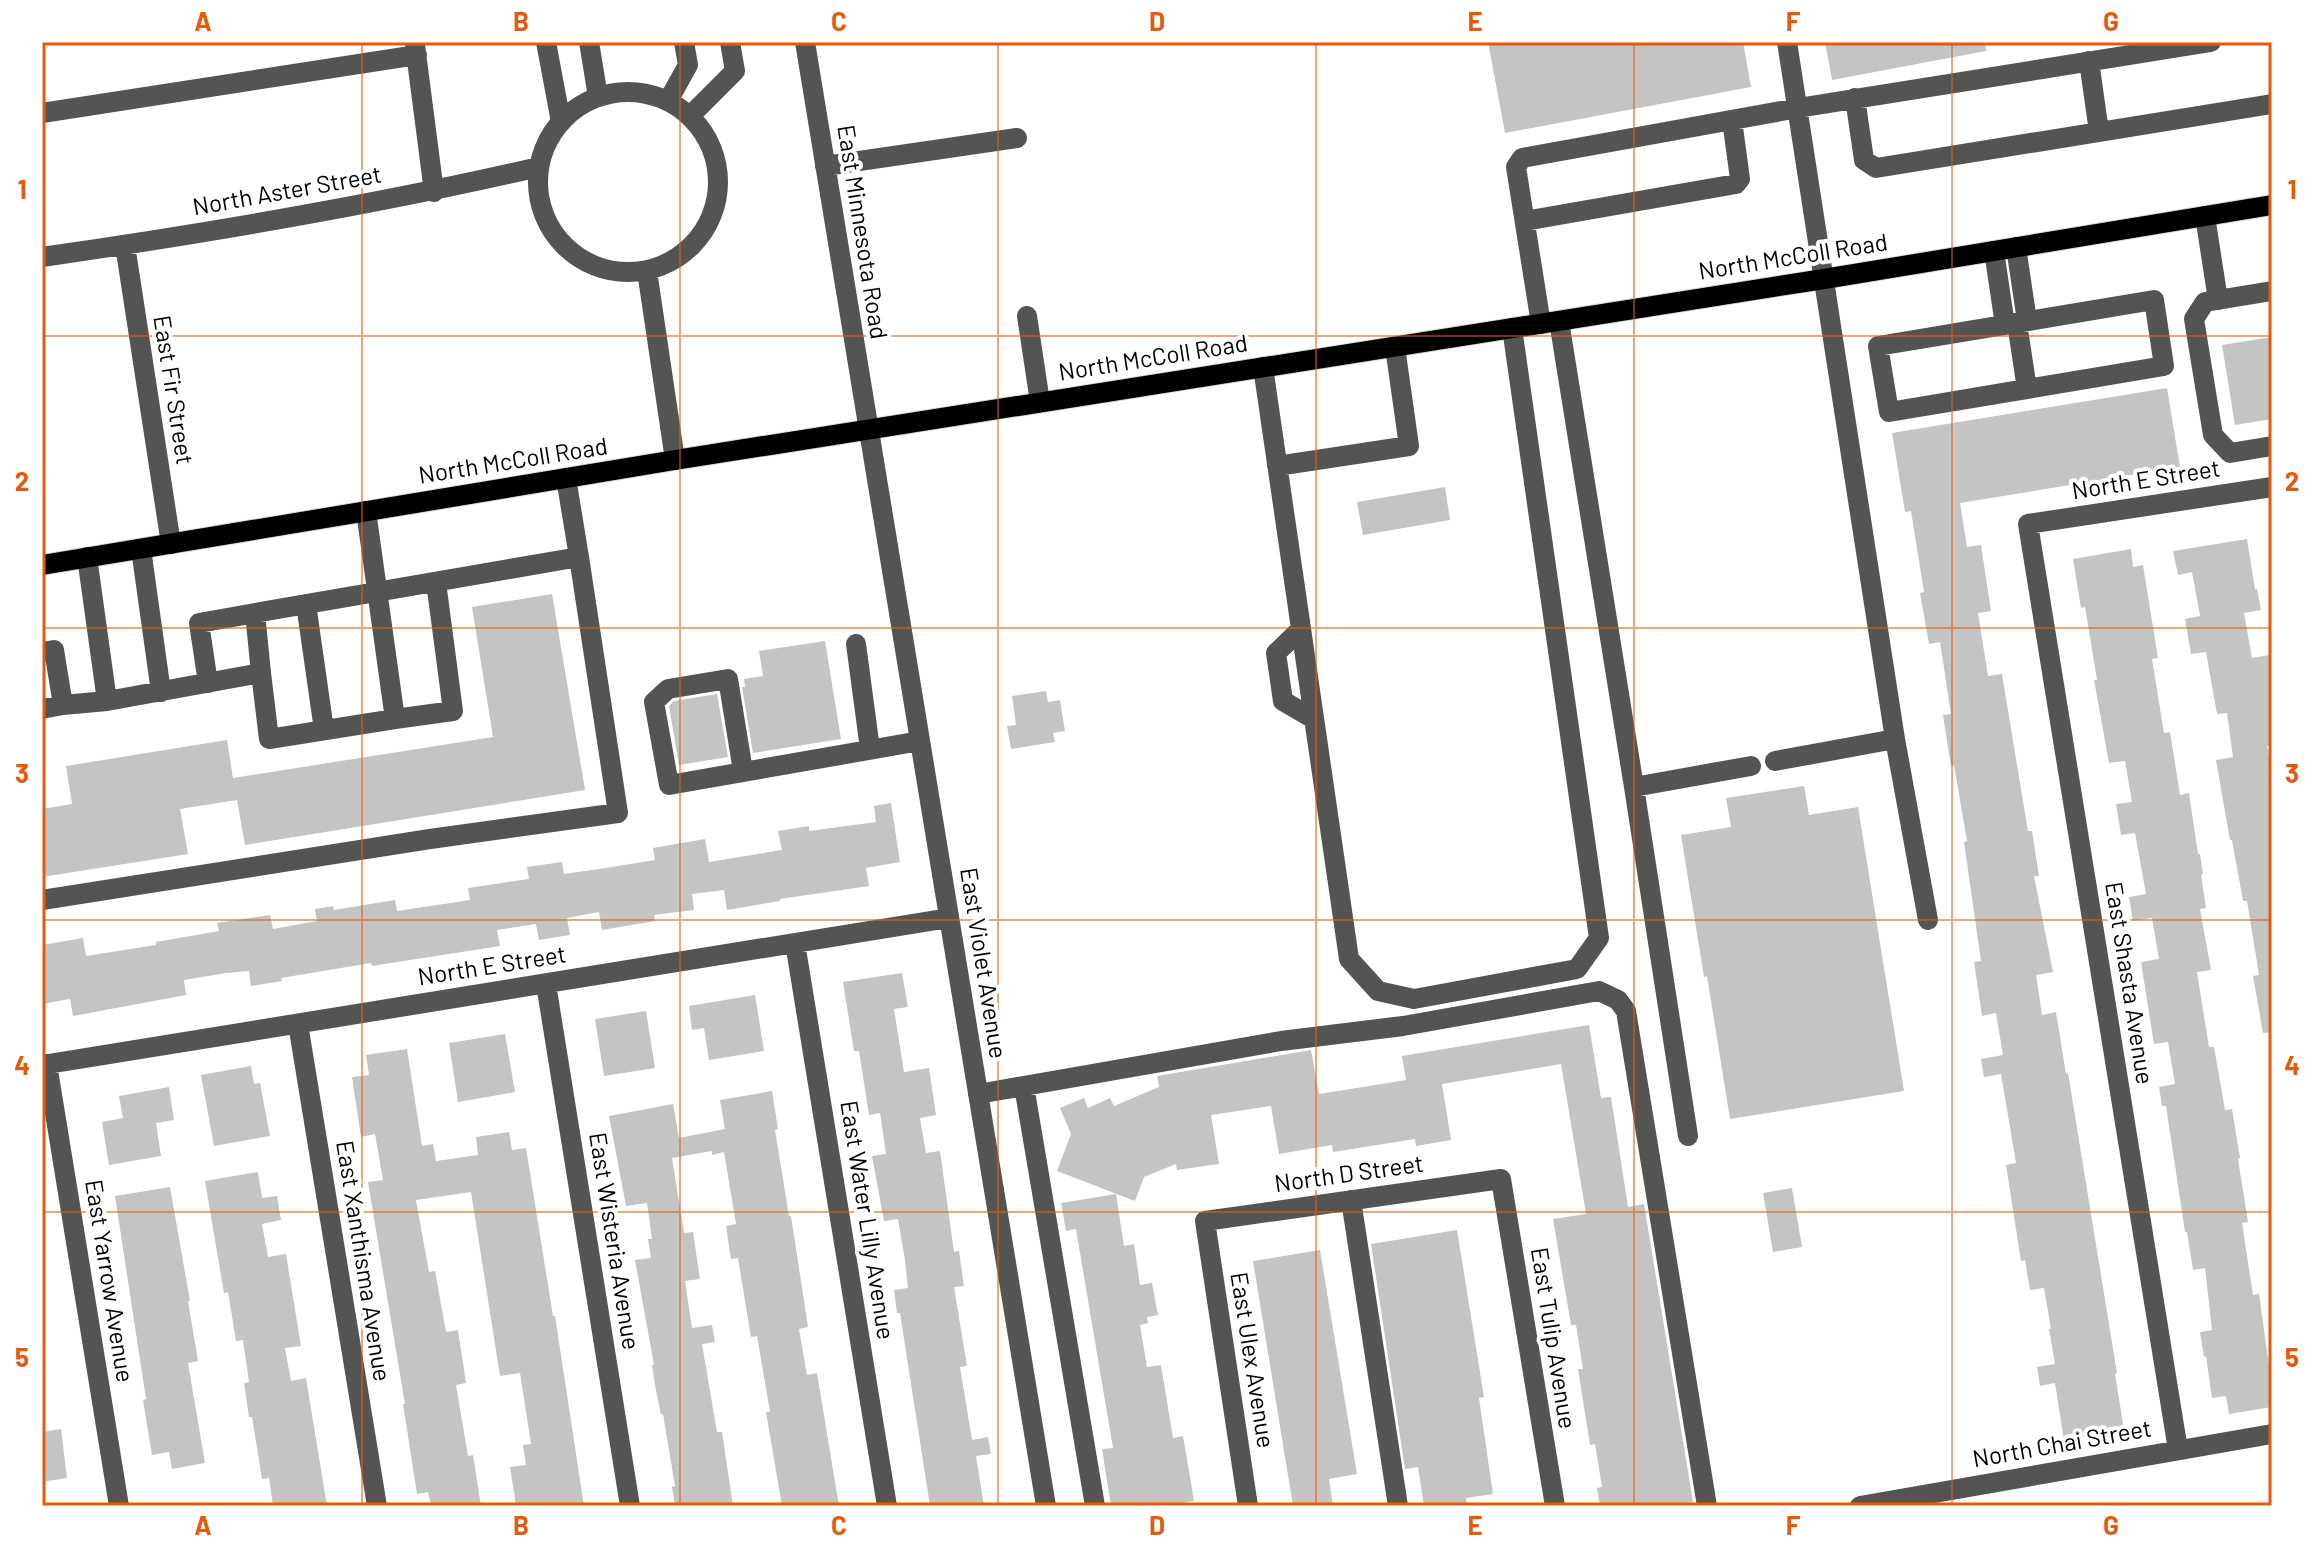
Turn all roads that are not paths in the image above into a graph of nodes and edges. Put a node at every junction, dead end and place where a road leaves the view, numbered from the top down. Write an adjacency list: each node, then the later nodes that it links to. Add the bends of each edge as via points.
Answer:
1 (546, 42): 18 (street)
2 (589, 42): 10 (street)
3 (684, 42): 12 (street, via 688,65)
4 (730, 42): 16 (street, via 735,71)
5 (805, 42): 21 (street, East Minnesota Road)
6 (1787, 42): 14 (street)
7 (2211, 42): 9 (street)
8 (416, 49): 15 (street); 23 (street)
9 (2089, 61): 11 (street); 19 (street)
10 (598, 97): 12 (street, via 645,93); 18 (street)
11 (1855, 98): 14 (street); 19 (street, via 1864,160 1876,168)
12 (668, 101): 16 (street)
13 (2272, 104): 19 (street)
14 (1798, 108): 17 (street); 32 (street)
15 (42, 113)
16 (690, 116): 31 (street, via 707,138 717,165 718,193 695,244 673,261)
17 (1732, 120): 26 (street, via 1522,158 1516,167); 26 (street, via 1740,179 1736,184)
18 (561, 122): 22 (street)
19 (2099, 132)
20 (1017, 138): 21 (street)
21 (825, 166): 43 (street, East Minnesota Road)
22 (539, 167): 23 (street, North Aster Street); 31 (street, via 539,196 549,224 566,247 590,264 618,272)
23 (434, 192): 27 (street, North Aster Street)
24 (2272, 205): 25 (main road, North McColl Road)
25 (2205, 216): 28 (main road, North McColl Road); 34 (street)
26 (1525, 221): 36 (street)
27 (125, 245): 30 (street, North Aster Street); 51 (street, East Fir Street)
28 (2016, 247): 29 (main road, North McColl Road); 37 (street)
29 (1994, 251): 32 (main road, North McColl Road); 37 (street)
30 (42, 257)
31 (647, 271): 45 (street)
32 (1824, 279): 36 (main road, North McColl Road); 70 (street)
33 (2272, 291): 34 (street)
34 (2218, 300): 44 (street, via 2205,302 2194,319 2213,435 2230,453)
35 (1027, 316): 42 (street)
36 (1550, 322): 38 (main road, North McColl Road); 76 (street)
37 (2016, 323): 41 (street); 41 (street, via 2154,300 2164,366); 41 (street, via 1878,346 1889,412)
38 (1512, 328): 39 (main road, North McColl Road); 46 (street, via 1599,938 1577,969 1414,999 1378,991 1349,959)
39 (1395, 347): 40 (main road, North McColl Road); 46 (street, via 1409,446)
40 (1263, 367): 42 (main road, North McColl Road); 46 (street)
41 (2027, 389)
42 (1040, 402): 43 (main road, North McColl Road)
43 (868, 429): 45 (main road, North McColl Road); 71 (street, East Violet Avenue)
44 (2272, 446)
45 (675, 460): 47 (main road, North McColl Road)
46 (1277, 466)
47 (566, 478): 49 (main road, North McColl Road); 54 (street)
48 (2272, 487): 50 (street, North E Street)
49 (366, 511): 51 (main road, North McColl Road); 57 (street)
50 (2028, 524): 91 (street, East Shasta Avenue)
51 (171, 544): 52 (main road, North McColl Road)
52 (141, 549): 53 (main road, North McColl Road); 64 (street)
53 (87, 557): 55 (main road, North McColl Road); 65 (street)
54 (579, 557): 56 (street); 77 (street, via 618,813)
55 (42, 565)
56 (436, 582): 57 (street); 68 (street, via 453,711)
57 (377, 592): 58 (street); 68 (street)
58 (306, 604): 59 (street); 69 (street)
59 (255, 613): 62 (street); 63 (street, via 199,623)
60 (856, 644): 72 (street)
61 (42, 652): 66 (street, via 54,650)
62 (261, 673): 63 (street); 69 (street, via 269,739)
63 (208, 683): 64 (street)
64 (161, 692): 65 (street)
65 (107, 701): 66 (street)
66 (63, 705): 67 (street)
67 (42, 709)
68 (395, 719): 69 (street)
69 (324, 730)
70 (1895, 739): 73 (street); 79 (street)
71 (920, 741): 72 (street); 78 (street, East Violet Avenue)
72 (870, 749): 75 (street)
73 (1775, 761)
74 (1751, 766): 76 (street)
75 (743, 771): 75 (street, via 669,785 654,702 668,689 728,679)
76 (1634, 787): 86 (street)
77 (42, 900)
78 (949, 918): 80 (street, North E Street); 85 (street, East Violet Avenue)
79 (1928, 920)
80 (795, 943): 81 (street, North E Street); 95 (street, East Water Lilly Avenue)
81 (546, 984): 82 (street, North E Street); 94 (street, East Wisteria Avenue)
82 (298, 1024): 83 (street, North E Street); 93 (street, East Xanthisma Avenue)
83 (44, 1064): 92 (street, East Yarrow Avenue)
84 (1024, 1086): 85 (street); 97 (street); 101 (street, via 1599,991 1618,1000 1626,1011)
85 (978, 1094): 96 (street, East Violet Avenue)
86 (1688, 1136)
87 (1501, 1179): 88 (street, North D Street); 100 (street, East Tulip Avenue)
88 (1351, 1200): 89 (street, North D Street); 99 (street)
89 (1205, 1221): 98 (street, East Ulex Avenue)
90 (2272, 1434): 91 (street, North Chai Street)
91 (2178, 1450): 102 (street, North Chai Street)
92 (119, 1506)
93 (377, 1506)
94 (630, 1506)
95 (887, 1506)
96 (1046, 1506)
97 (1095, 1506)
98 (1248, 1506)
99 (1398, 1506)
100 (1555, 1506)
101 (1707, 1506)
102 (1860, 1506)

